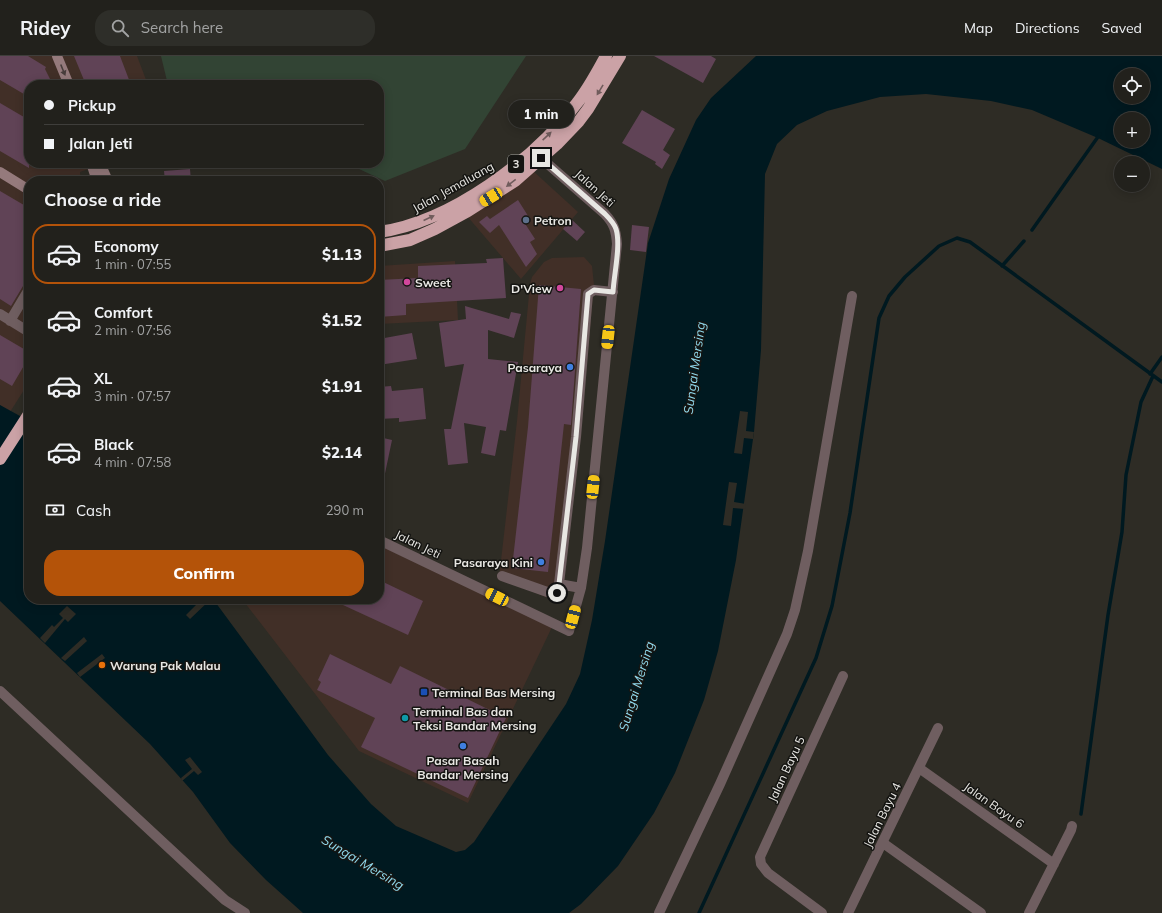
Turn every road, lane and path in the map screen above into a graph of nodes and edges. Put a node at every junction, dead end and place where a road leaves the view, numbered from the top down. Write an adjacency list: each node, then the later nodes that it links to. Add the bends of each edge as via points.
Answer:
1 (57, 56): 4 (street, one-way to 4)
2 (606, 56): 8 (highway, Jalan Jemaluang / 3, one-way to 2, via 411,226 430,218 495,181 513,167 569,113)
3 (620, 56): 5 (highway, 3, one-way to 5, via 579,121)
4 (67, 80)
5 (541, 158): 9 (highway, 3, one-way to 9, via 502,190 468,211 410,240); 10 (street, Jalan Jeti, via 605,214 616,229)
6 (0, 172): 7 (street)
7 (24, 186)
8 (384, 231)
9 (384, 245)
10 (613, 292): 20 (street, via 594,290 588,294 576,437); 21 (street, Jalan Jeti)
11 (852, 296): 30 (street, via 808,551 795,610 787,634 720,784)
12 (24, 297): 14 (street)
13 (0, 314): 14 (street)
14 (10, 321): 15 (street)
15 (24, 329)
16 (24, 422): 17 (highway)
17 (0, 459)
18 (384, 542): 21 (street, Jalan Jeti, via 569,631)
19 (502, 576): 20 (street, via 555,595)
20 (559, 584): 21 (street)
21 (581, 588)
22 (843, 676): 31 (street, Jalan Bayu 5, via 760,857 761,864 768,873)
23 (0, 691): 29 (street, via 225,900)
24 (938, 728): 25 (street, Jalan Bayu 4)
25 (919, 768): 27 (street, Jalan Bayu 4); 28 (street, Jalan Bayu 6)
26 (1072, 826): 28 (street)
27 (883, 843): 32 (street, Jalan Bayu 4); 33 (street)
28 (1054, 864): 34 (street)
29 (245, 913)
30 (659, 913)
31 (822, 913)
32 (848, 913)
33 (981, 913)
34 (1029, 913)

